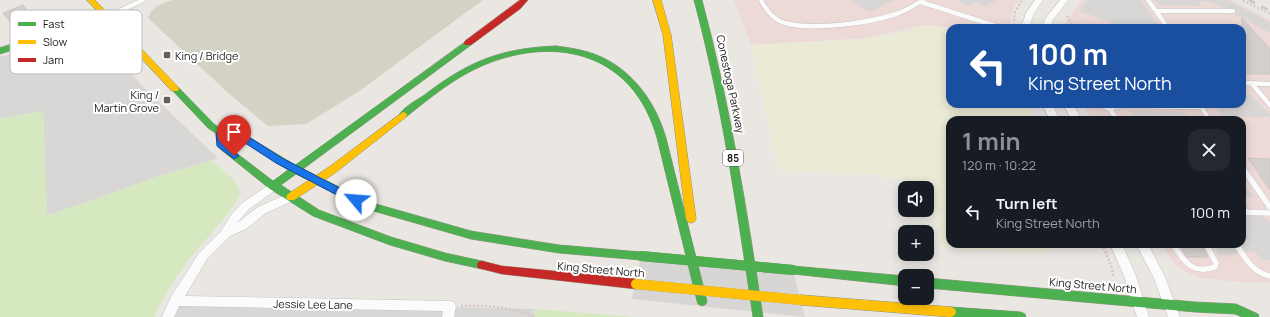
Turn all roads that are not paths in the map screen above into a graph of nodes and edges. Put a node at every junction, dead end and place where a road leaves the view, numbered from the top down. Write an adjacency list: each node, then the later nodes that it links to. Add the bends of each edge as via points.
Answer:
1 (91, 0): 11 (main road)
2 (144, 0): 12 (lane)
3 (524, 0): 29 (main road)
4 (657, 0): 31 (main road, via 668,42 702,305 655,118 642,93 628,76 600,59 581,53 544,49 517,51 495,58 463,72 431,94)
5 (698, 0): 51 (main road, Conestoga Parkway / 85, via 706,24 726,116)
6 (761, 0): 10 (lane, via 772,16 800,25 830,25 880,18)
7 (1039, 0): 16 (street)
8 (1064, 0): 17 (street)
9 (1148, 0): 13 (lane)
10 (922, 1): 15 (lane, via 940,10)
11 (100, 10)
12 (122, 10)
13 (1156, 11): 14 (lane); 18 (lane)
14 (1234, 11)
15 (988, 24)
16 (1026, 24)
17 (1047, 24)
18 (1165, 24)
19 (10, 48): 20 (main road)
20 (0, 51)
21 (142, 54): 28 (main road, via 211,126)
22 (1246, 83): 23 (lane)
23 (1252, 84): 24 (lane); 25 (lane)
24 (1270, 84)
25 (1270, 105)
26 (1110, 109): 27 (lane)
27 (1114, 116)
28 (221, 133): 29 (main road, King Street North, via 241,136); 32 (main road, King Street North, via 222,146)
29 (294, 169): 31 (main road, King Street North); 32 (main road)
30 (1246, 173): 34 (lane)
31 (317, 181): 33 (main road); 44 (main road, King Street North, bridge, via 366,205 471,235 559,249)
32 (273, 186): 33 (main road, King Street North); 37 (street, via 244,207 231,222)
33 (291, 197): 37 (street, via 262,210 242,226); 52 (main road, King Street North, bridge, via 316,213 390,241 502,270 801,300)
34 (1270, 207)
35 (1246, 212): 36 (lane)
36 (1270, 212)
37 (226, 233): 46 (street, via 203,256)
38 (1118, 248): 47 (street)
39 (1144, 248): 48 (street)
40 (1175, 248): 41 (lane, via 1188,265 1209,269 1215,267 1216,262)
41 (1208, 248)
42 (1239, 248): 43 (lane, via 1250,265)
43 (1270, 276)
44 (898, 280)
45 (934, 284): 47 (main road, King Street North)
46 (175, 301): 49 (street, Jessie Lee Lane); 50 (street)
47 (1138, 301): 48 (main road, King Street North); 53 (street)
48 (1169, 304): 54 (street); 55 (main road, King Street North, via 1236,309)
49 (449, 312)
50 (168, 317)
51 (758, 317)
52 (1021, 317)
53 (1144, 317)
54 (1174, 317)
55 (1254, 317)

